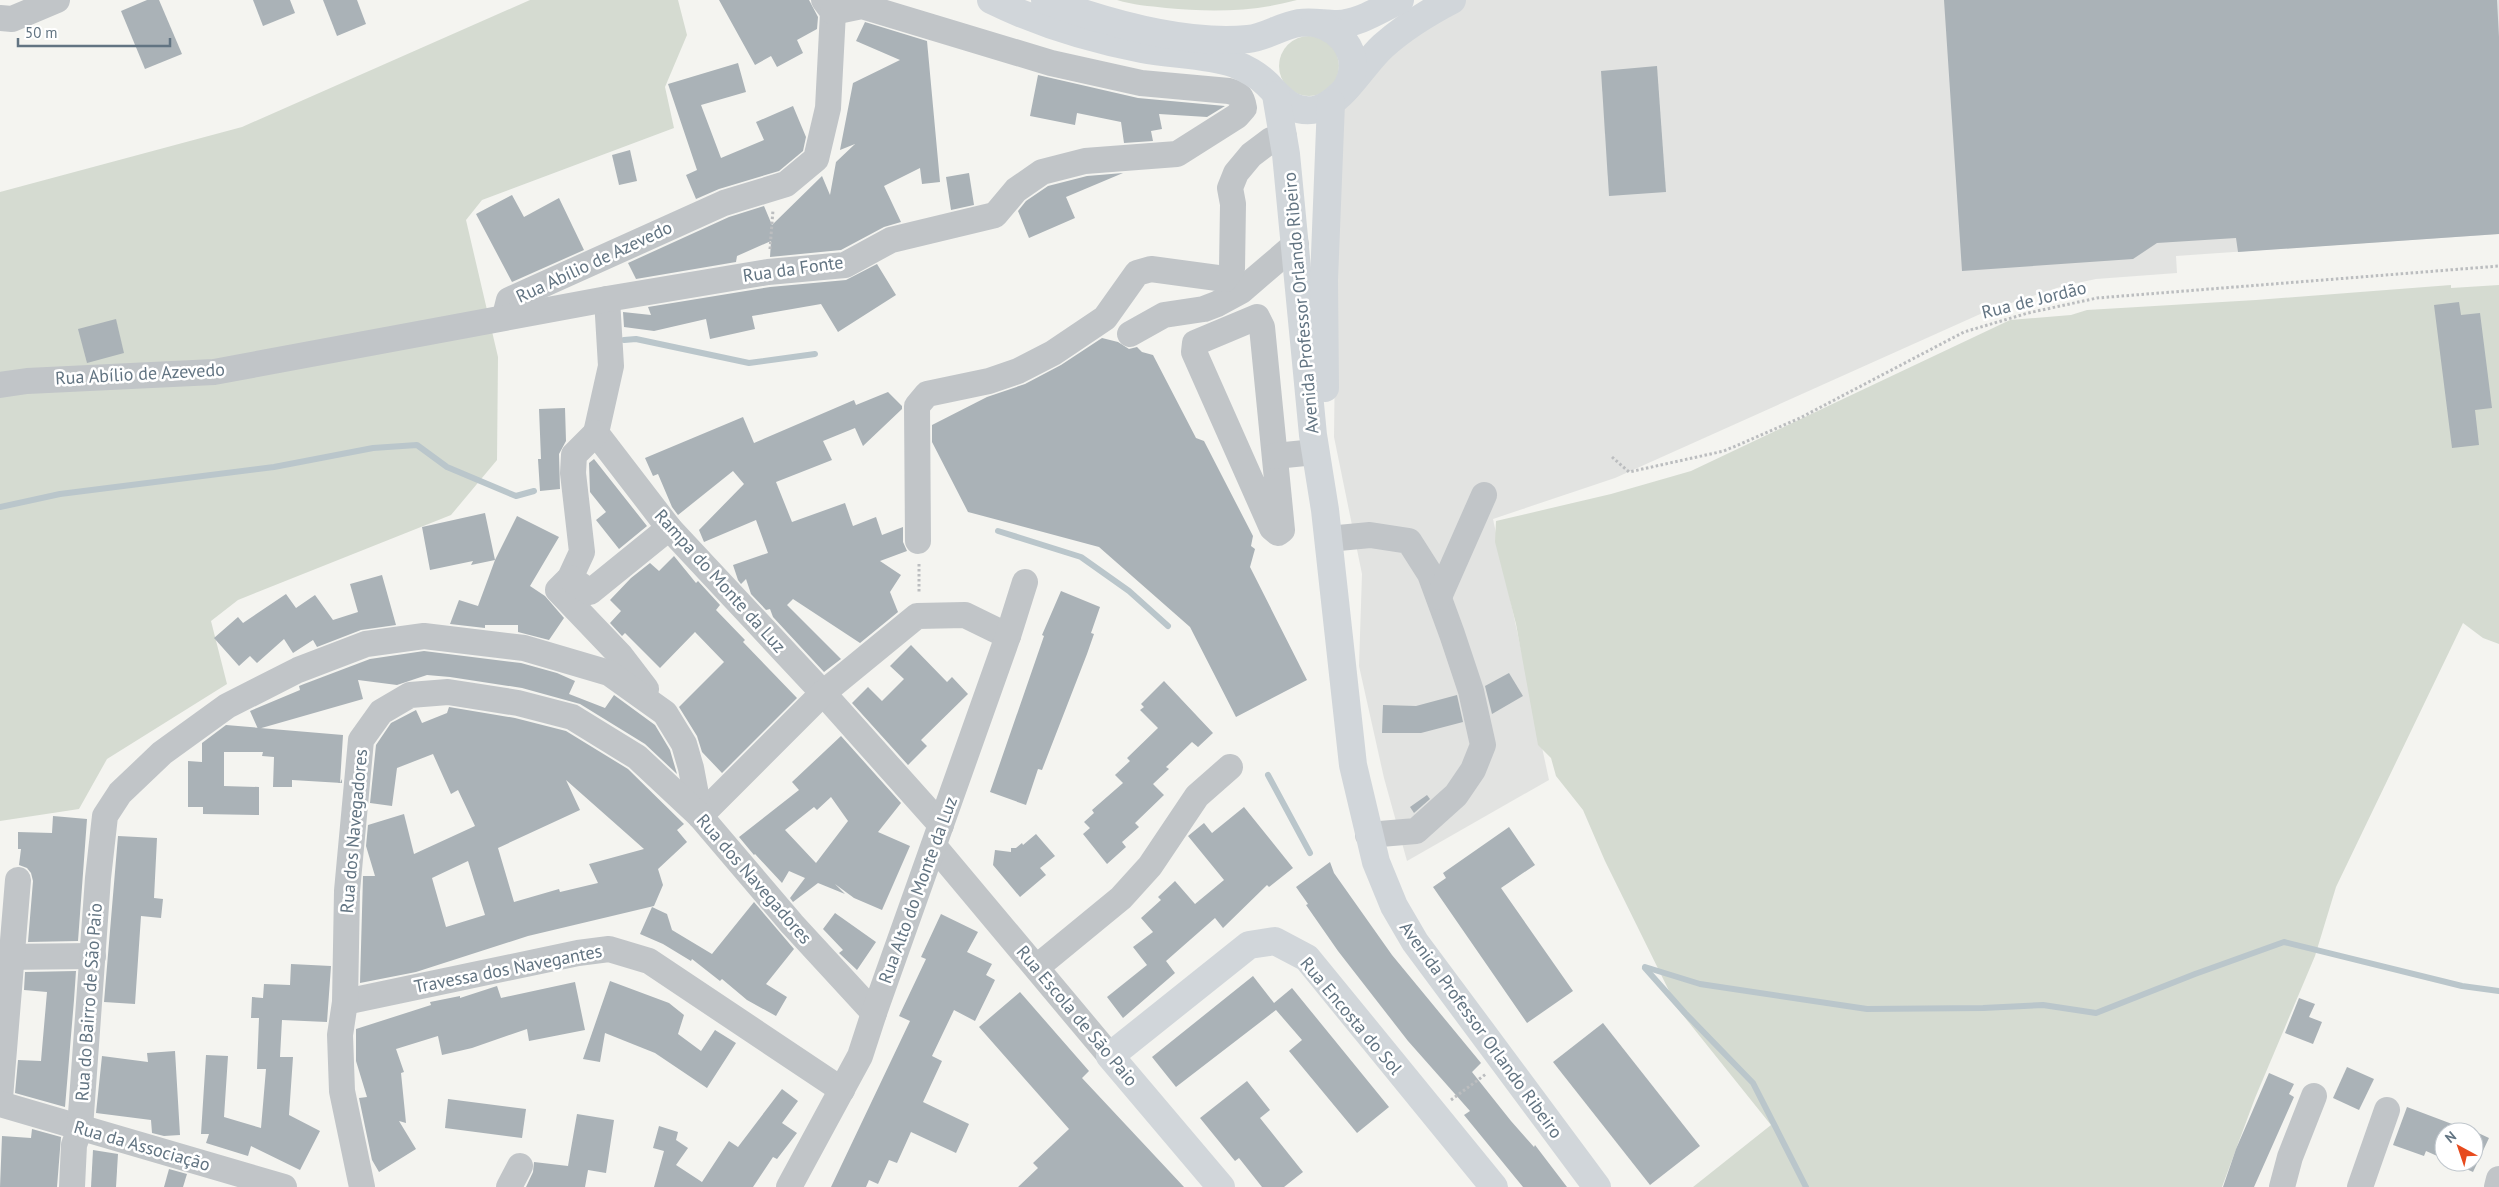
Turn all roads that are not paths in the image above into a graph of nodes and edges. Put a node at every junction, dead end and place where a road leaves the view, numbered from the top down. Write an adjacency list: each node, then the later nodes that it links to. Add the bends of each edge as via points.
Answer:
1 (57, 0): 7 (street, via 12,18)
2 (991, 0): 9 (main road, via 1048,24 1108,41 1234,64 1256,74)
3 (1045, 0): 8 (main road, via 1132,26 1204,38 1250,38)
4 (1400, 0): 8 (main road, via 1350,22)
5 (1452, 0): 10 (main road, via 1393,38 1371,57)
6 (829, 6): 14 (street, Rua da Fonte, via 862,6 1051,63 1142,83 1229,91 1238,94 1244,108 1237,116 1177,154 1085,161 1042,172 1016,190 995,215 891,240 845,265 768,272); 15 (street, Rua Abílio de Azevedo, via 828,108 816,159 786,184 724,203 509,300)
7 (0, 18)
8 (1302, 22): 9 (main road, via 1272,40 1266,53 1264,68); 10 (main road, via 1336,30 1345,40 1353,67 1350,81)
9 (1272, 90): 10 (main road, via 1288,105 1302,110 1317,109); 11 (main road, Avenida Professor Orlando Ribeiro)
10 (1338, 97): 24 (main road, Avenida Professor Orlando Ribeiro, via 1324,280)
11 (1284, 137): 12 (main road, Avenida Professor Orlando Ribeiro); 27 (street, via 1271,140 1251,155 1236,173 1230,188 1233,204 1232,269 1225,279 1151,269 1137,273 1105,318 1052,353 1018,371 989,381 927,394 920,400 917,406)
12 (1296, 244): 13 (street); 20 (main road, Avenida Professor Orlando Ribeiro)
13 (1244, 288): 16 (street); 17 (street, via 1217,304 1164,316)
14 (607, 299): 15 (street, Rua da Fonte); 19 (street, via 611,366)
15 (505, 316): 18 (street, Rua Abílio de Azevedo, via 214,372)
16 (1258, 318): 21 (street, via 1262,327); 22 (street, via 1195,343 1194,348)
17 (1130, 334)
18 (0, 385)
19 (596, 433): 25 (street, Rampa do Monte da Luz); 28 (street, via 574,455 582,552)
20 (1315, 452): 21 (street); 24 (main road, Avenida Professor Orlando Ribeiro)
21 (1275, 461): 22 (street); 22 (street, via 1282,530 1278,533 1272,528)
22 (1246, 469)
23 (1484, 495): 30 (street)
24 (1325, 510): 26 (main road, Avenida Professor Orlando Ribeiro)
25 (669, 528): 28 (street, via 590,592); 32 (street, Rampa do Monte da Luz)
26 (1328, 538): 30 (street, via 1370,535 1409,541 1430,574); 36 (main road, Avenida Professor Orlando Ribeiro, via 1353,765)
27 (918, 542)
28 (570, 578): 33 (street, via 558,590 620,655)
29 (1025, 582): 31 (street, Rua Alto do Monte da Luz)
30 (1438, 597): 36 (street, via 1471,691 1482,745 1473,770 1456,795 1416,831)
31 (1008, 636): 32 (street, via 965,616 920,616); 37 (street, Rua Alto do Monte da Luz)
32 (823, 693): 35 (street); 37 (street, Rampa do Monte da Luz)
33 (666, 713): 35 (street, via 684,744); 39 (street, Rua do Bairro de São Paio, via 609,672 524,648 424,636 366,644 298,670 227,706 162,753 120,793 105,816)
34 (1230, 767): 41 (street, via 1182,814 1150,866 1121,898)
35 (700, 816): 42 (street, Rua dos Navegadores, via 637,757 572,717 518,703 448,692 410,695 381,712 361,740 347,891); 43 (street, Rua dos Navegadores, via 792,924)
36 (1368, 835): 58 (main road, Avenida Professor Orlando Ribeiro, via 1384,885 1404,925)
37 (938, 836): 41 (street, Rua Escola de São Paio); 43 (street, Rua Alto do Monte da Luz)
38 (18, 880): 40 (street)
39 (93, 956): 40 (street); 50 (street, Rua do Bairro de São Paio)
40 (6, 957): 47 (street)
41 (1037, 967): 44 (street, Rua Escola de São Paio)
42 (345, 1002): 45 (street, Travessa dos Navegantes, via 609,949 649,961); 54 (street, Rua dos Navegadores, via 340,1035 342,1091)
43 (874, 1013): 45 (street, Rua Alto do Monte da Luz, via 860,1056)
44 (1110, 1056): 56 (main road, Rua Escola de São Paio); 57 (main road, Rua Encosta do Sol, via 1249,945 1275,941 1307,958)
45 (842, 1090): 55 (street, Rua Alto do Monte da Luz)
46 (2314, 1096): 59 (street)
47 (0, 1098)
48 (0, 1104): 50 (street, Rua da Associação)
49 (2387, 1110): 60 (street)
50 (80, 1128): 52 (street, Rua do Bairro de São Paio, via 74,1145); 53 (street, Rua da Associação)
51 (2499, 1179): 61 (street)
52 (72, 1187)
53 (284, 1187)
54 (362, 1187)
55 (789, 1187)
56 (1221, 1187)
57 (1494, 1187)
58 (1597, 1187)
59 (2282, 1187)
60 (2360, 1187)
61 (2496, 1187)

